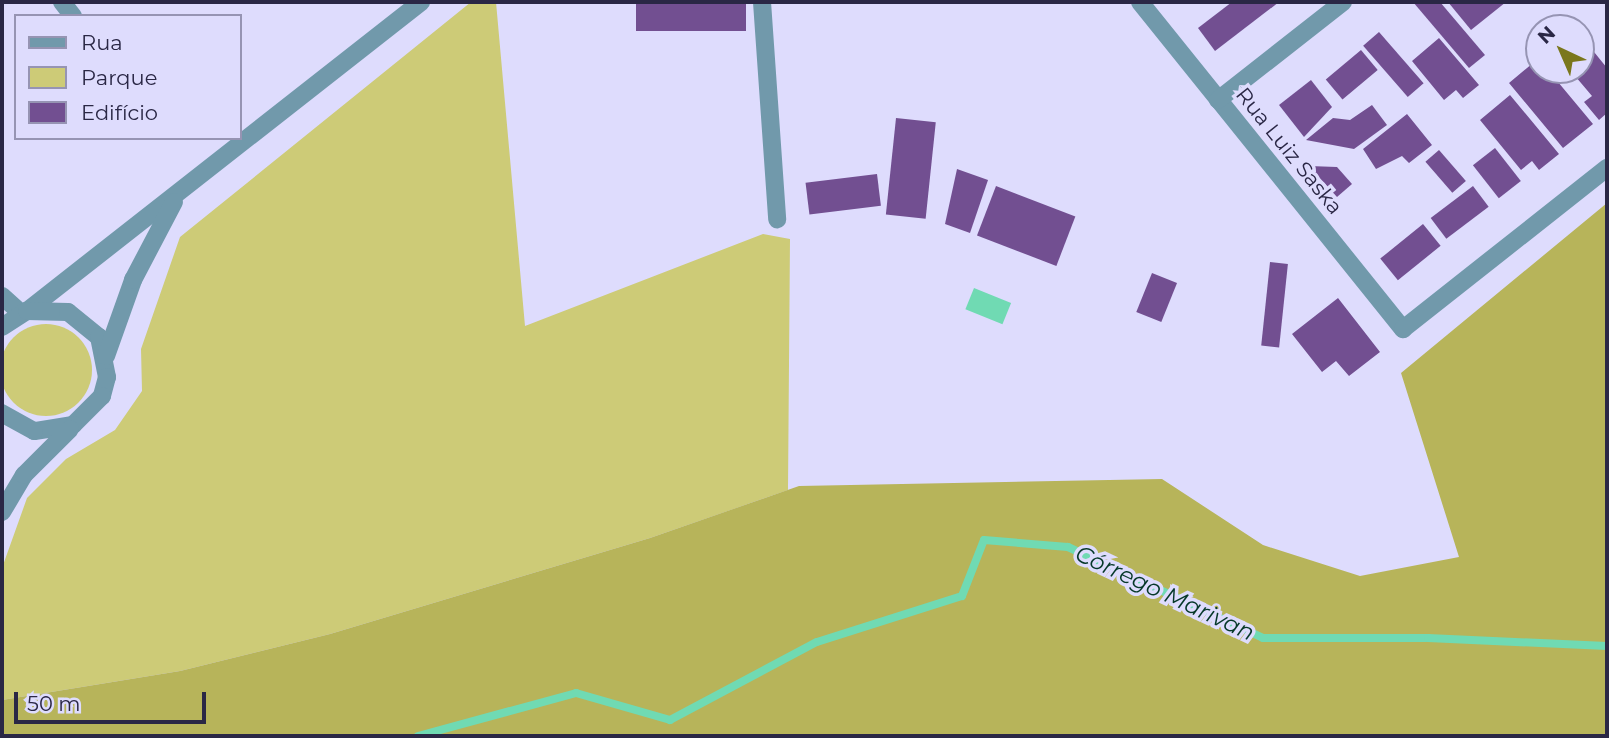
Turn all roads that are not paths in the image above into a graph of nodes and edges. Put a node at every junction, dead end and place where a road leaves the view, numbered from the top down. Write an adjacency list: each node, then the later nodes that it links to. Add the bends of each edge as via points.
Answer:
1 (421, 2): 7 (street)
2 (762, 2): 8 (street)
3 (1140, 2): 5 (street, Rua Luiz Saska)
4 (1343, 2): 5 (street)
5 (1218, 100): 6 (street, Rua Luiz Saska, via 1402,329)
6 (1607, 168)
7 (177, 196): 10 (street); 12 (street, via 133,280)
8 (777, 219)
9 (2, 296): 10 (street)
10 (24, 312): 11 (street); 12 (street, via 68,312 99,337)
11 (2, 327)
12 (106, 356): 14 (street, via 102,397)
13 (2, 413): 14 (street, via 34,431)
14 (74, 425): 15 (street, via 24,475)
15 (2, 512)

